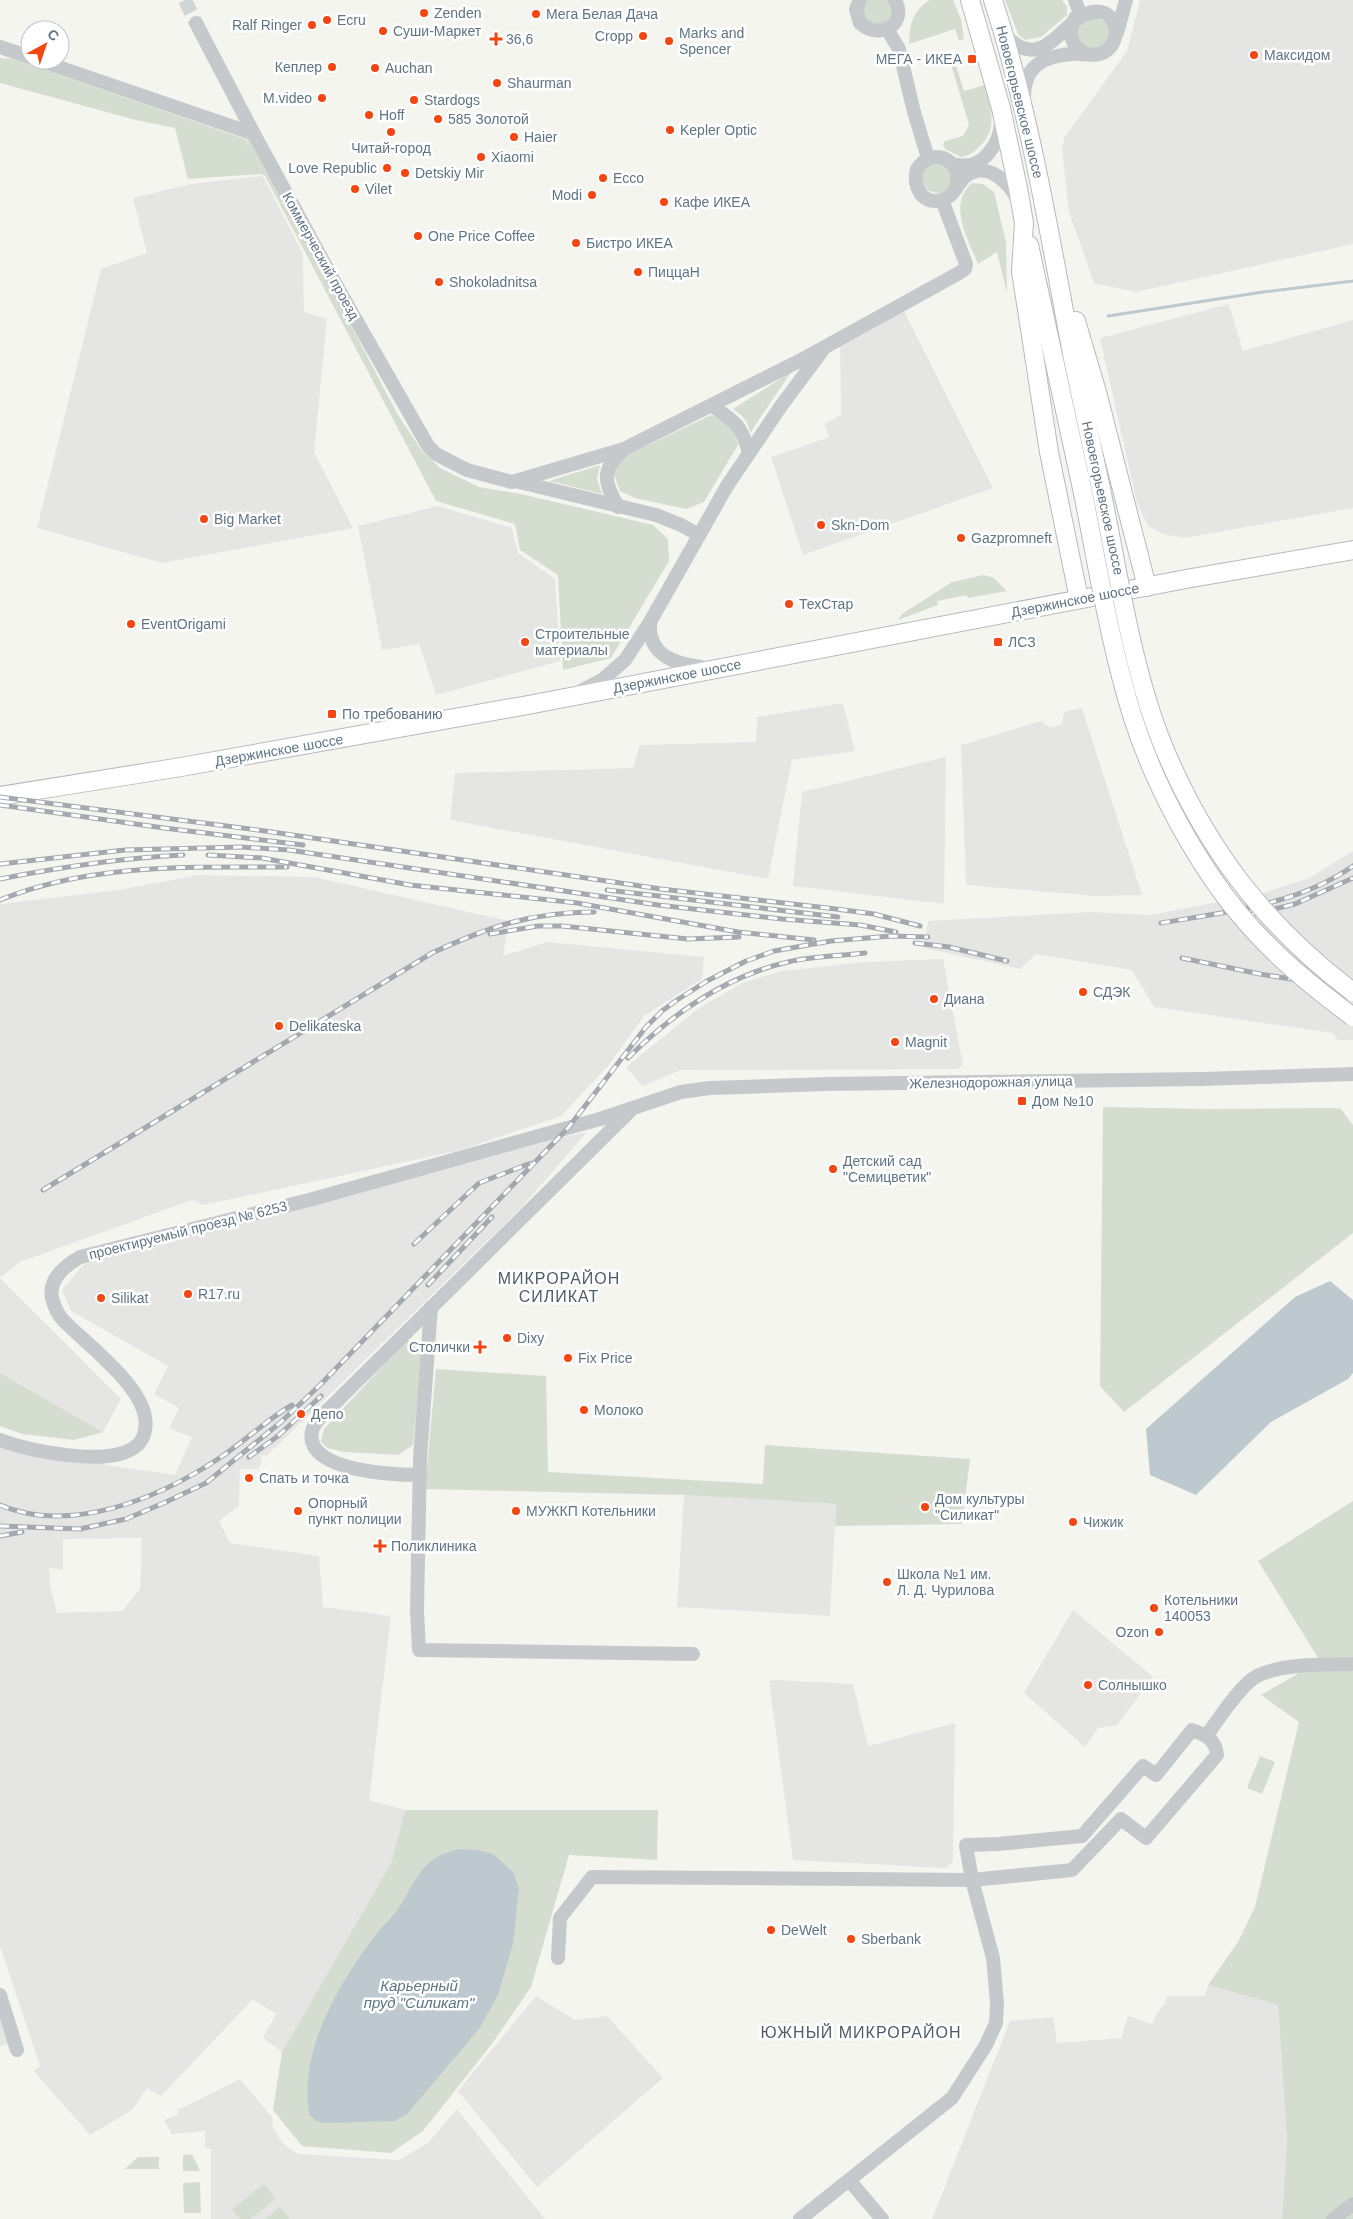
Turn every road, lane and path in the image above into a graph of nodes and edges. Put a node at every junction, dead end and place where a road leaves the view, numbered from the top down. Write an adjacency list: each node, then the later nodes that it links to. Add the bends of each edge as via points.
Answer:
1 (860, 0): 11 (street, via 856,9 860,23 873,31)
2 (970, 0): 18 (main road, Новоегорьевское шоссе)
3 (993, 0): 12 (main road, Новоегорьевское шоссе)
4 (1074, 0): 9 (street)
5 (1119, 0): 8 (street)
6 (1126, 0): 13 (street)
7 (898, 1): 11 (street, via 897,18)
8 (1098, 10): 9 (street); 13 (street, via 1113,20)
9 (1078, 15): 12 (street, via 1052,39 1033,49 1017,46); 16 (street, via 1071,25 1070,34 1072,43)
10 (196, 23): 20 (street, Коммерческий проезд)
11 (887, 29): 21 (street, via 899,49)
12 (1005, 35): 19 (main road, Новоегорьевское шоссе)
13 (1115, 39): 16 (street, via 1104,53)
14 (0, 47): 15 (street)
15 (20, 54)
16 (1086, 54): 19 (street, via 1046,58 1030,71 1024,89)
17 (67, 70): 20 (street)
18 (1001, 108): 22 (street, via 1000,137 989,152 972,165); 26 (main road, Новоегорьевское шоссе)
19 (1025, 115): 25 (main road, Новоегорьевское шоссе)
20 (254, 134): 31 (street, Коммерческий проезд, via 428,446 436,454 467,470)
21 (928, 158): 22 (street, via 936,156); 24 (street, via 917,169 915,185 924,197)
22 (950, 161): 23 (street, via 958,174)
23 (956, 189): 24 (street); 26 (street, via 972,172 994,174 1010,186)
24 (942, 200): 27 (street, Коммерческий проезд, via 966,264 964,269)
25 (1046, 208): 33 (main road); 43 (main road, Новоегорьевское шоссе, bridge, via 1074,360 1143,684 1162,742 1218,851 1256,904 1310,958)
26 (1023, 218): 35 (main road, via 1021,271 1047,437); 44 (main road, Новоегорьевское шоссе, bridge, via 1117,657 1145,750 1202,862 1241,917 1297,972)
27 (824, 348): 28 (street, Коммерческий проезд); 30 (street)
28 (712, 406): 29 (street, Коммерческий проезд); 30 (street, via 738,425)
29 (624, 449): 31 (street, Коммерческий проезд); 32 (street, via 612,460 606,474)
30 (748, 453): 34 (street)
31 (518, 482): 32 (street)
32 (618, 507): 34 (street, via 656,515)
33 (1132, 533): 35 (main road, via 1133,566 1124,579 1106,586 1092,584 1080,576); 37 (main road)
34 (699, 536): 39 (street)
35 (1068, 542): 38 (main road)
36 (1353, 550): 37 (main road, Дзержинское шоссе)
37 (1146, 586): 38 (main road, Дзержинское шоссе)
38 (1079, 599): 40 (main road, Дзержинское шоссе)
39 (650, 622): 40 (street, via 653,643 665,657); 41 (street, via 625,660 602,680)
40 (713, 669): 41 (main road, Дзержинское шоссе)
41 (564, 698): 42 (main road, Дзержинское шоссе)
42 (0, 796)
43 (1353, 992)
44 (1353, 1017)
45 (1353, 1074): 46 (street, Железнодорожная улица, via 1193,1080 710,1088 681,1092)
46 (632, 1109): 47 (street); 48 (street, проектируемый проезд № 6253, via 310,1200 80,1257 64,1268 54,1283 51,1296 56,1311 112,1365 134,1393 146,1419 143,1438 126,1452 97,1457 36,1449)
47 (431, 1307): 49 (street); 49 (street, via 317,1421 312,1431 316,1449 352,1469)
48 (0, 1440)
49 (420, 1476): 50 (street, via 419,1650)
50 (693, 1654)
51 (1353, 1664): 52 (street, via 1293,1668 1256,1677 1240,1692)
52 (1207, 1735): 53 (street, via 1192,1730 1156,1775 1143,1766 1082,1836 966,1845); 53 (street, via 1214,1742 1217,1755 1146,1838 1121,1819 1072,1870)
53 (972, 1880): 54 (street, via 592,1877 560,1918); 57 (street, via 993,1958 996,2023 986,2045 952,2098)
54 (558, 1958)
55 (0, 1994): 56 (street)
56 (17, 2050)
57 (850, 2180): 59 (street); 60 (street)
58 (1353, 2204): 61 (street)
59 (800, 2219)
60 (882, 2219)
61 (1333, 2219)

